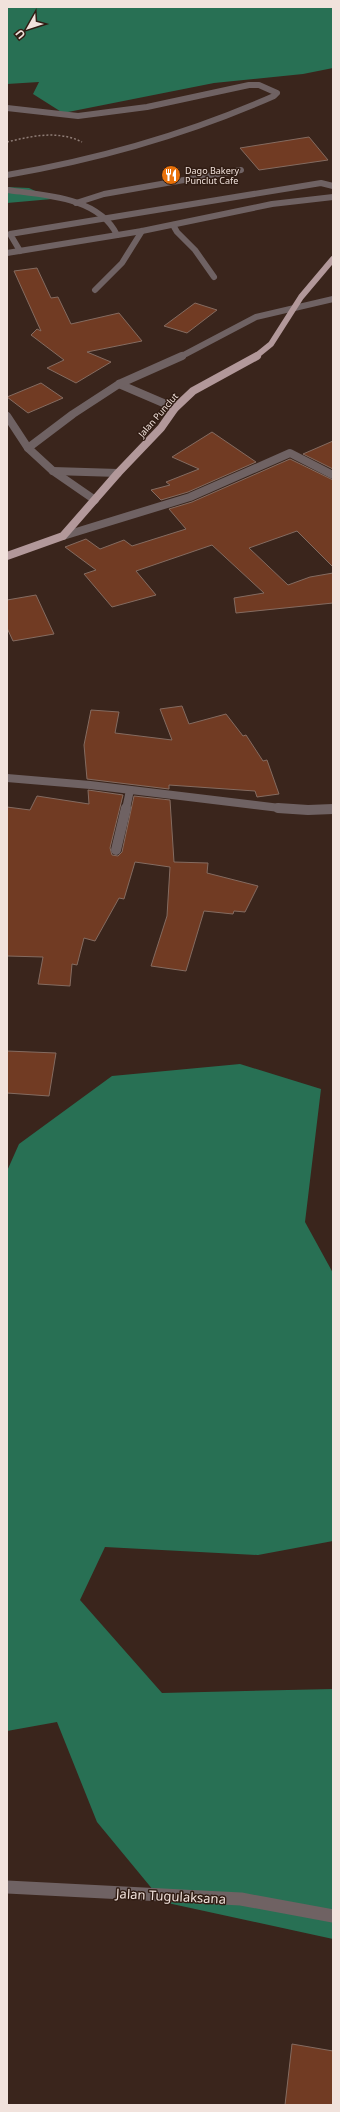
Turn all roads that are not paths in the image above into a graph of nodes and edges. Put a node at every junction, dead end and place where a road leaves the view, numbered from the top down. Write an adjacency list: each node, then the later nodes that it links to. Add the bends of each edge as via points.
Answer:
1 (7, 108): 3 (street, via 78,116 147,107 249,85 259,85 277,93 235,114 167,139 96,158)
2 (241, 170): 7 (street, via 104,194)
3 (7, 175)
4 (333, 186): 8 (street, via 321,183)
5 (7, 190): 7 (street, via 62,198)
6 (333, 197): 9 (street, via 272,204)
7 (76, 203): 8 (street)
8 (107, 219): 11 (street); 12 (street, via 10,234)
9 (173, 225): 10 (street); 15 (street)
10 (142, 231): 11 (street); 16 (street, via 134,249)
11 (117, 235): 12 (street)
12 (20, 251): 13 (street)
13 (7, 253)
14 (333, 259): 18 (main road, Jalan Punclut, via 301,296)
15 (214, 277)
16 (95, 290)
17 (333, 298): 18 (street)
18 (295, 309): 19 (street, via 256,317 188,353); 20 (main road, Jalan Punclut, via 271,344 225,375 193,391)
19 (120, 384): 20 (street); 22 (street, via 73,414)
20 (174, 408): 24 (main road, Jalan Punclut, via 161,428)
21 (7, 416): 22 (street)
22 (28, 448): 23 (street)
23 (52, 470): 24 (street); 26 (street)
24 (118, 473): 26 (main road, Jalan Punclut)
25 (333, 475): 27 (street, via 290,453 190,497)
26 (95, 500): 27 (main road, Jalan Punclut)
27 (63, 536): 28 (main road, Jalan Punclut)
28 (7, 556)
29 (7, 778): 30 (street, via 52,780)
30 (130, 790): 31 (street, via 263,806); 32 (street)
31 (333, 809)
32 (116, 850)
33 (7, 1887): 34 (street, Jalan Tugulaksana, via 241,1899)
34 (333, 1916)

